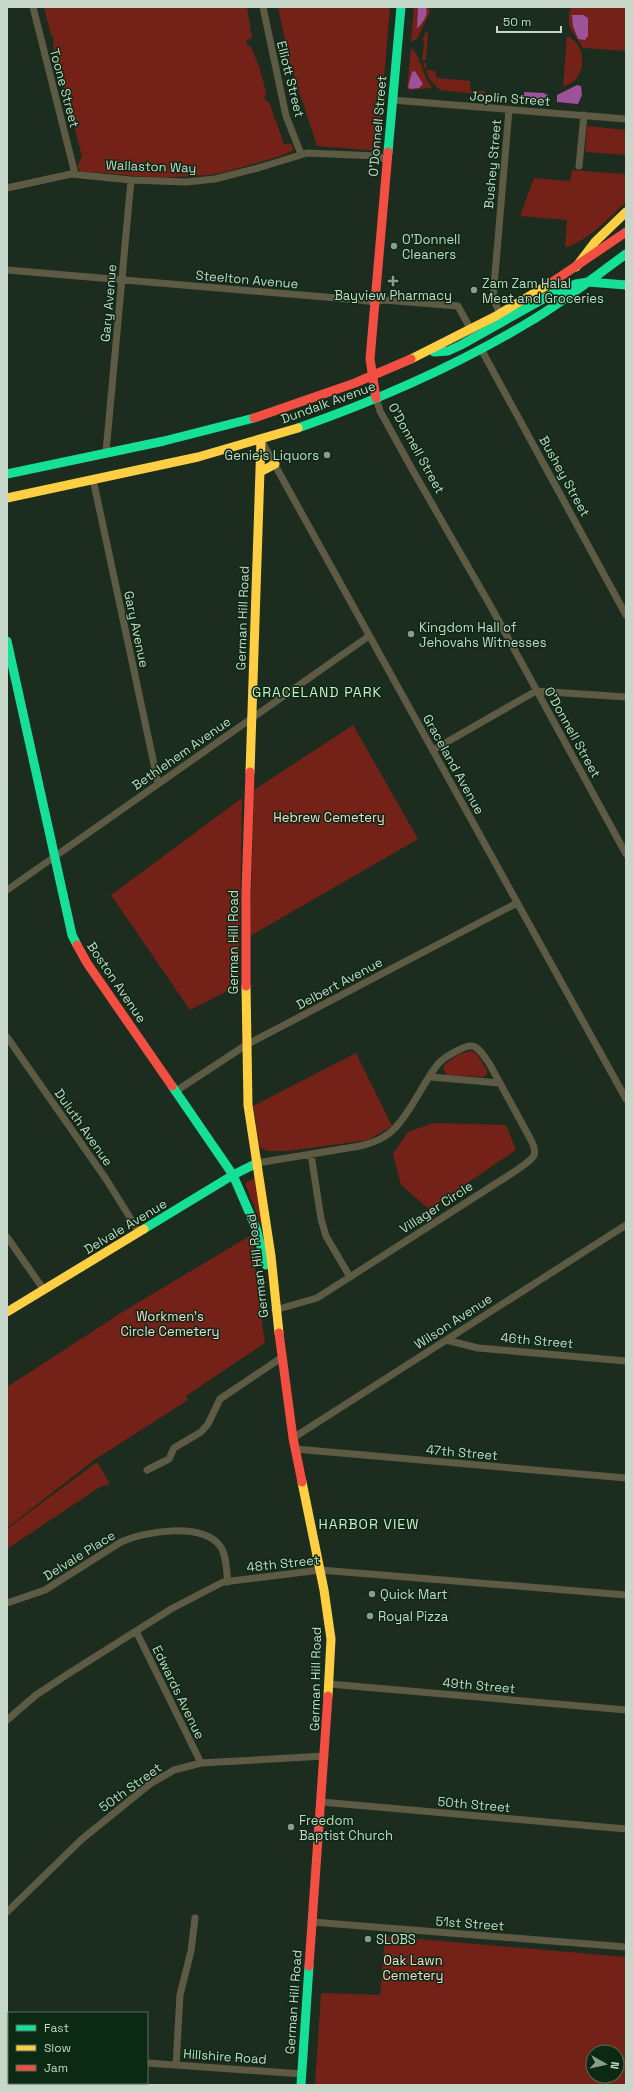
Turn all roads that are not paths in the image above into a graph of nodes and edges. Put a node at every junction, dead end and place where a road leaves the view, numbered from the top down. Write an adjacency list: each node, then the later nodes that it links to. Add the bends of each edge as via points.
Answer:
1 (33, 7): 11 (street, Toone Street)
2 (263, 7): 8 (street, Elliott Street, via 286,116)
3 (401, 7): 4 (main road, O'Donnell Street)
4 (392, 100): 5 (street, Joplin Street); 9 (main road, O'Donnell Street)
5 (509, 110): 6 (street, Joplin Street); 23 (street, Bushey Street, via 493,298)
6 (584, 115): 7 (street, Joplin Street); 10 (street)
7 (626, 119)
8 (301, 154): 9 (street, Wallaston Way, via 378,156); 12 (street, Wallaston Way, via 215,178 186,182)
9 (387, 160): 22 (main road, O'Donnell Street)
10 (579, 166)
11 (75, 174): 12 (street, Wallaston Way); 13 (street, Wallaston Way)
12 (131, 180): 19 (street, Gary Avenue)
13 (7, 188)
14 (626, 212): 17 (main road, via 595,242)
15 (626, 232): 17 (main road, Dundalk Avenue)
16 (626, 254): 20 (main road, Dundalk Avenue)
17 (576, 267): 23 (main road, Dundalk Avenue)
18 (7, 270): 19 (street, Steelton Avenue)
19 (122, 280): 22 (street, Steelton Avenue); 30 (street, Gary Avenue)
20 (588, 282): 21 (main road); 25 (main road, Dundalk Avenue, via 530,321); 26 (main road, via 552,294 448,351)
21 (626, 285)
22 (374, 302): 24 (street, Steelton Avenue, via 384,300 458,306); 27 (main road, O'Donnell Street, via 370,359)
23 (500, 314): 24 (main road, Dundalk Avenue)
24 (471, 330): 26 (main road, Dundalk Avenue)
25 (481, 349): 28 (main road, Dundalk Avenue); 36 (street, Bushey Street)
26 (429, 352): 27 (main road, Dundalk Avenue)
27 (372, 376): 28 (main road, O'Donnell Street); 30 (main road, Dundalk Avenue, via 257,417)
28 (376, 398): 29 (main road, Dundalk Avenue); 39 (street, O'Donnell Street, via 380,411)
29 (261, 440): 31 (street, Graceland Avenue); 32 (main road, German Hill Road); 34 (main road, Dundalk Avenue)
30 (106, 452): 33 (main road, Dundalk Avenue)
31 (275, 464): 32 (main road); 37 (street, Graceland Avenue)
32 (260, 472): 41 (main road, German Hill Road)
33 (7, 474)
34 (93, 479): 35 (main road, Dundalk Avenue); 43 (street, Gary Avenue)
35 (7, 498)
36 (626, 615)
37 (369, 636): 41 (street, Bethlehem Avenue); 42 (street, Graceland Avenue)
38 (7, 641): 45 (main road, Boston Avenue)
39 (536, 691): 40 (street); 42 (street); 44 (street, O'Donnell Street)
40 (626, 697)
41 (252, 718): 43 (street, Bethlehem Avenue); 49 (main road, German Hill Road, via 246,893)
42 (433, 750): 47 (street, Graceland Avenue)
43 (158, 783): 45 (street, Bethlehem Avenue)
44 (626, 854)
45 (54, 857): 46 (street, Bethlehem Avenue); 52 (main road, Boston Avenue, via 68,922 76,944)
46 (7, 890)
47 (517, 903): 49 (street, Delbert Avenue); 53 (street, Graceland Avenue)
48 (7, 1037): 58 (street, Duluth Avenue, via 106,1179)
49 (246, 1044): 52 (street, Delbert Avenue); 55 (main road, German Hill Road, via 248,1106)
50 (430, 1077): 51 (street); 51 (street, Villager Circle, via 442,1060 474,1046 481,1052); 54 (street, Villager Circle, via 402,1119 377,1141)
51 (500, 1083): 60 (street, Villager Circle, via 533,1143 536,1152 534,1158)
52 (176, 1091): 56 (main road, Boston Avenue)
53 (626, 1100)
54 (311, 1154): 55 (street, Villager Circle); 60 (street, via 326,1236)
55 (257, 1163): 56 (main road, Delvale Avenue); 62 (main road, German Hill Road)
56 (233, 1175): 58 (main road, Delvale Avenue); 62 (main road, Boston Avenue, via 259,1238)
57 (626, 1225): 64 (street, Wilson Avenue)
58 (139, 1232): 61 (main road, Delvale Avenue)
59 (7, 1238): 61 (street)
60 (350, 1277): 62 (street, Villager Circle, via 317,1298)
61 (44, 1290): 63 (main road, Delvale Avenue)
62 (275, 1310): 65 (main road, German Hill Road)
63 (7, 1312)
64 (446, 1340): 66 (street, 46th Street, via 478,1348); 67 (street, Wilson Avenue)
65 (281, 1358): 67 (main road, German Hill Road); 69 (street, via 220,1399 208,1424 201,1432 174,1448 169,1459)
66 (626, 1361)
67 (293, 1438): 68 (main road, German Hill Road)
68 (296, 1449): 70 (street, 47th Street); 71 (main road, German Hill Road)
69 (147, 1470)
70 (626, 1478)
71 (320, 1570): 72 (street, 48th Street); 73 (street, 48th Street); 76 (main road, German Hill Road, via 330,1634)
72 (228, 1582): 74 (street, Delvale Place, via 224,1554 208,1536 189,1531 150,1533 121,1542 45,1590); 75 (street, 48th Street, via 202,1592)
73 (626, 1595)
74 (7, 1603)
75 (136, 1631): 78 (street, 48th Street, via 36,1695); 80 (street, Edwards Avenue)
76 (329, 1684): 77 (street, 49th Street); 79 (main road, German Hill Road)
77 (626, 1710)
78 (7, 1720)
79 (326, 1756): 80 (street, 50th Street); 81 (main road, German Hill Road)
80 (201, 1763): 83 (street, 50th Street, via 182,1767 164,1775 122,1805 82,1839)
81 (321, 1802): 82 (street, 50th Street); 85 (main road, German Hill Road)
82 (626, 1829)
83 (7, 1912)
84 (196, 1918): 88 (street, via 180,1995)
85 (312, 1922): 86 (street, 51st Street); 89 (main road, German Hill Road)
86 (626, 1947)
87 (148, 2063): 88 (street, Hillshire Road)
88 (176, 2065): 89 (street, Hillshire Road)
89 (302, 2074): 90 (main road, German Hill Road)
90 (301, 2085)

